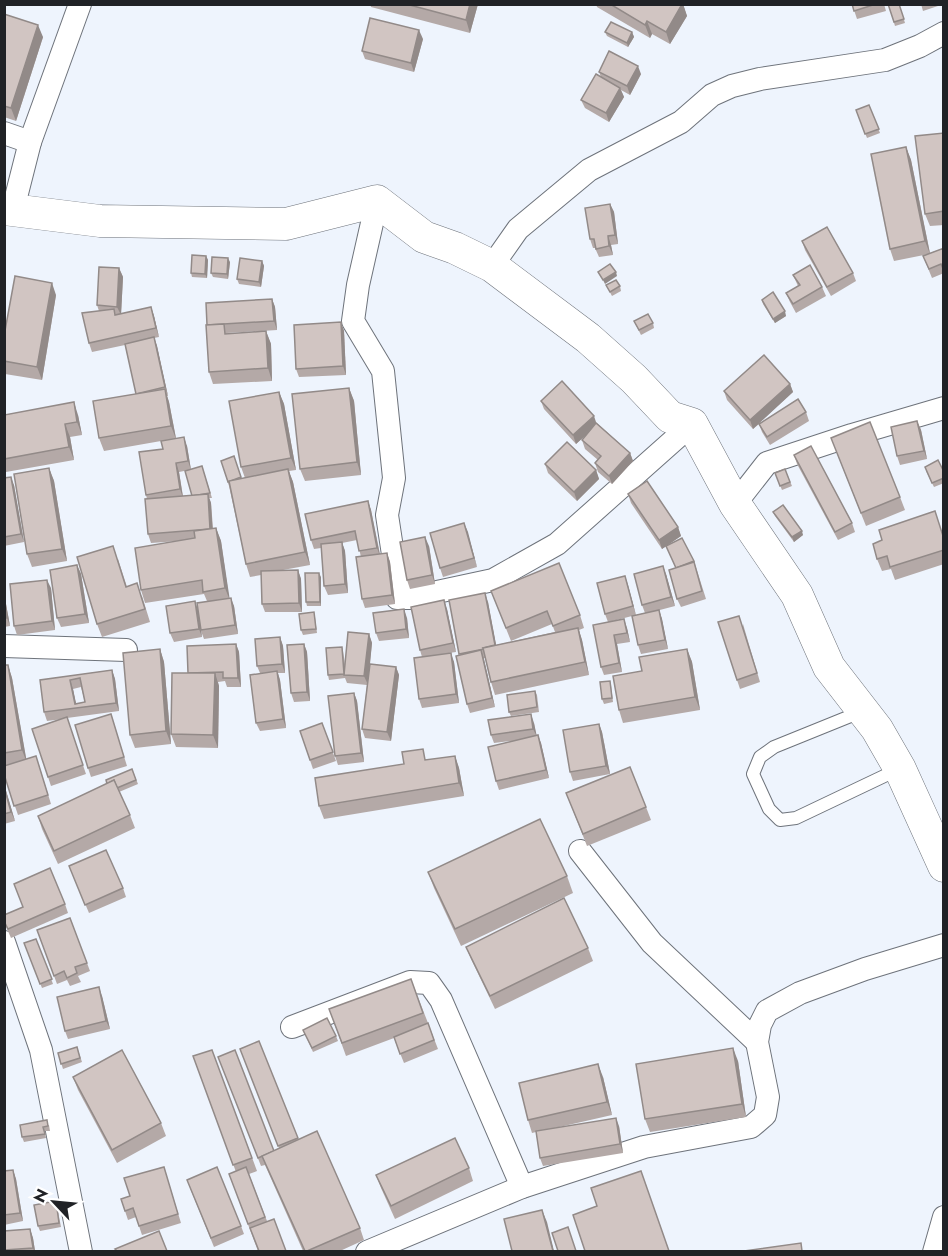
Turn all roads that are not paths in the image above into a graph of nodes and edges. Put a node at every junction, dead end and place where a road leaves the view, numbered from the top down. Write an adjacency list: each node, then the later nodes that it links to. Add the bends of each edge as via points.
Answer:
1 (80, 4): 4 (street)
2 (944, 33): 7 (street, via 885,60 760,79 712,95 681,122 589,170 518,229)
3 (4, 133): 4 (street)
4 (30, 142): 6 (street)
5 (377, 201): 6 (main road, via 286,224 100,221); 7 (main road, via 424,237); 9 (street, via 353,321 383,371 394,478 387,515 394,561 408,591 397,589 397,598 493,580 557,544)
6 (9, 209)
7 (492, 266): 9 (main road, via 588,338 669,417)
8 (944, 408): 10 (street, via 766,464)
9 (692, 424): 10 (main road)
10 (735, 504): 13 (main road, via 797,596 830,667)
11 (4, 646): 12 (street)
12 (126, 650)
13 (863, 711): 14 (main road); 14 (lane, via 774,747 760,758 753,774 769,809 780,819 796,818)
14 (900, 769): 16 (main road)
15 (580, 851): 20 (street, via 652,943)
16 (944, 866)
17 (4, 942): 23 (street, via 41,1050)
18 (944, 945): 20 (street, via 800,993 767,1011)
19 (292, 1027): 21 (street, via 410,982 429,983 441,1000)
20 (757, 1042): 21 (street, via 768,1097 765,1115 751,1127 644,1147)
21 (522, 1187): 24 (street)
22 (944, 1217): 25 (street)
23 (81, 1251)
24 (367, 1251)
25 (934, 1251)

